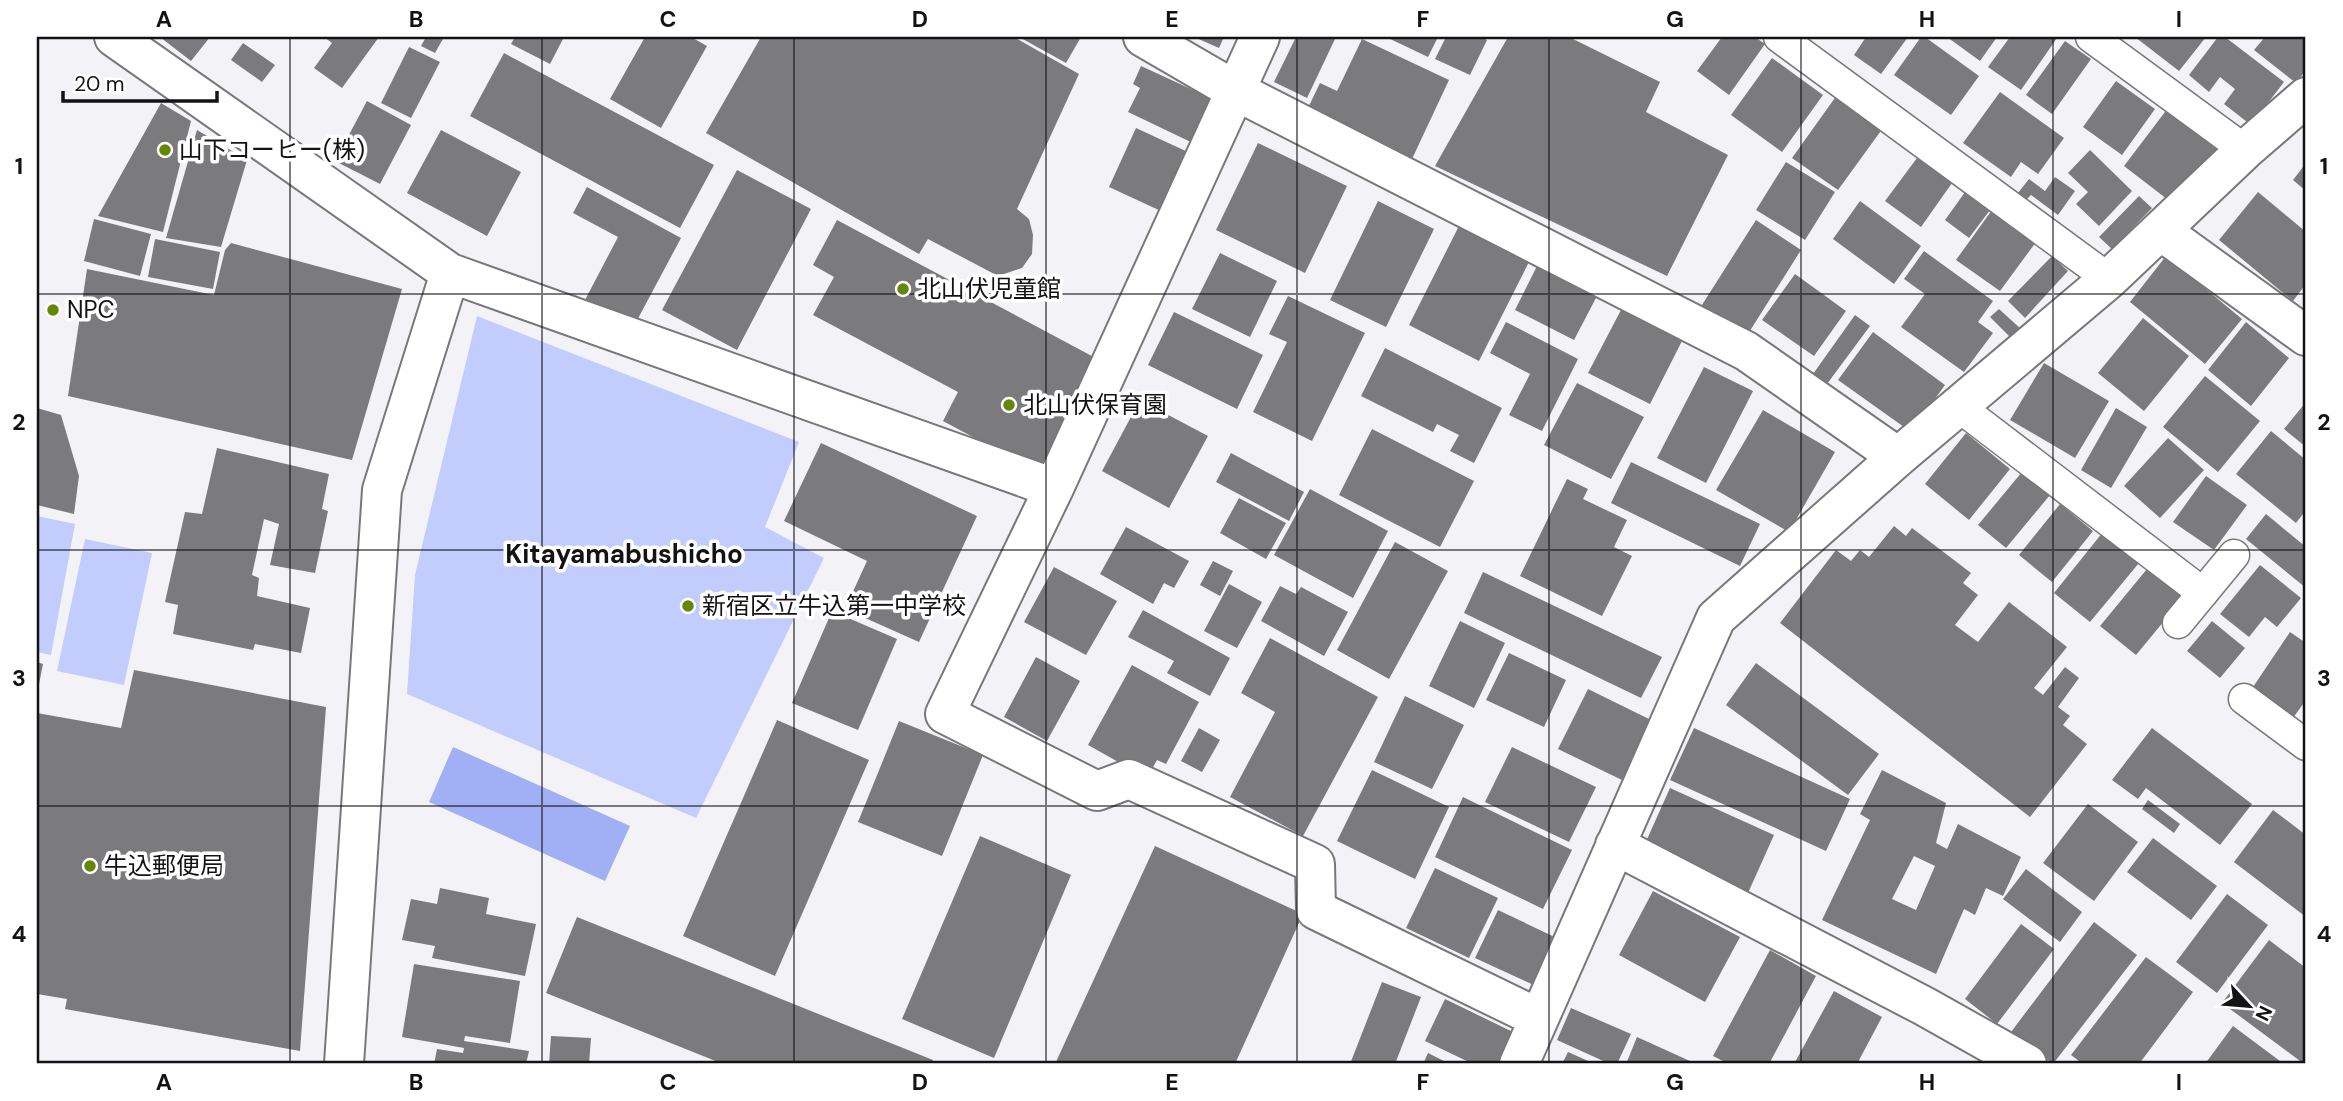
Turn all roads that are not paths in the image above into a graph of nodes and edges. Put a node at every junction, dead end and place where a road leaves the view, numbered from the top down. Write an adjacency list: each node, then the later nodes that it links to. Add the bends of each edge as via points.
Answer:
1 (114, 37): 10 (street)
2 (1143, 37): 6 (street)
3 (1260, 37): 6 (street)
4 (1779, 37): 11 (lane)
5 (2091, 37): 8 (lane)
6 (1236, 91): 14 (street, via 1746,351); 15 (street)
7 (2304, 103): 8 (street)
8 (2245, 150): 9 (street)
9 (2161, 231): 11 (street); 12 (street)
10 (450, 273): 15 (street); 23 (street, via 382,490)
11 (2109, 279): 13 (street)
12 (2306, 336)
13 (1958, 406): 14 (street); 17 (lane)
14 (1898, 457): 21 (street, via 1716,618)
15 (1054, 488): 22 (street, via 945,714 1097,791 1129,779 1315,863 1315,910)
16 (2234, 555): 17 (lane)
17 (2203, 593): 18 (lane)
18 (2178, 623)
19 (2244, 699): 20 (lane)
20 (2306, 745)
21 (1615, 845): 22 (street); 25 (street)
22 (1538, 1018): 24 (street)
23 (344, 1064)
24 (1519, 1064)
25 (2027, 1064)

